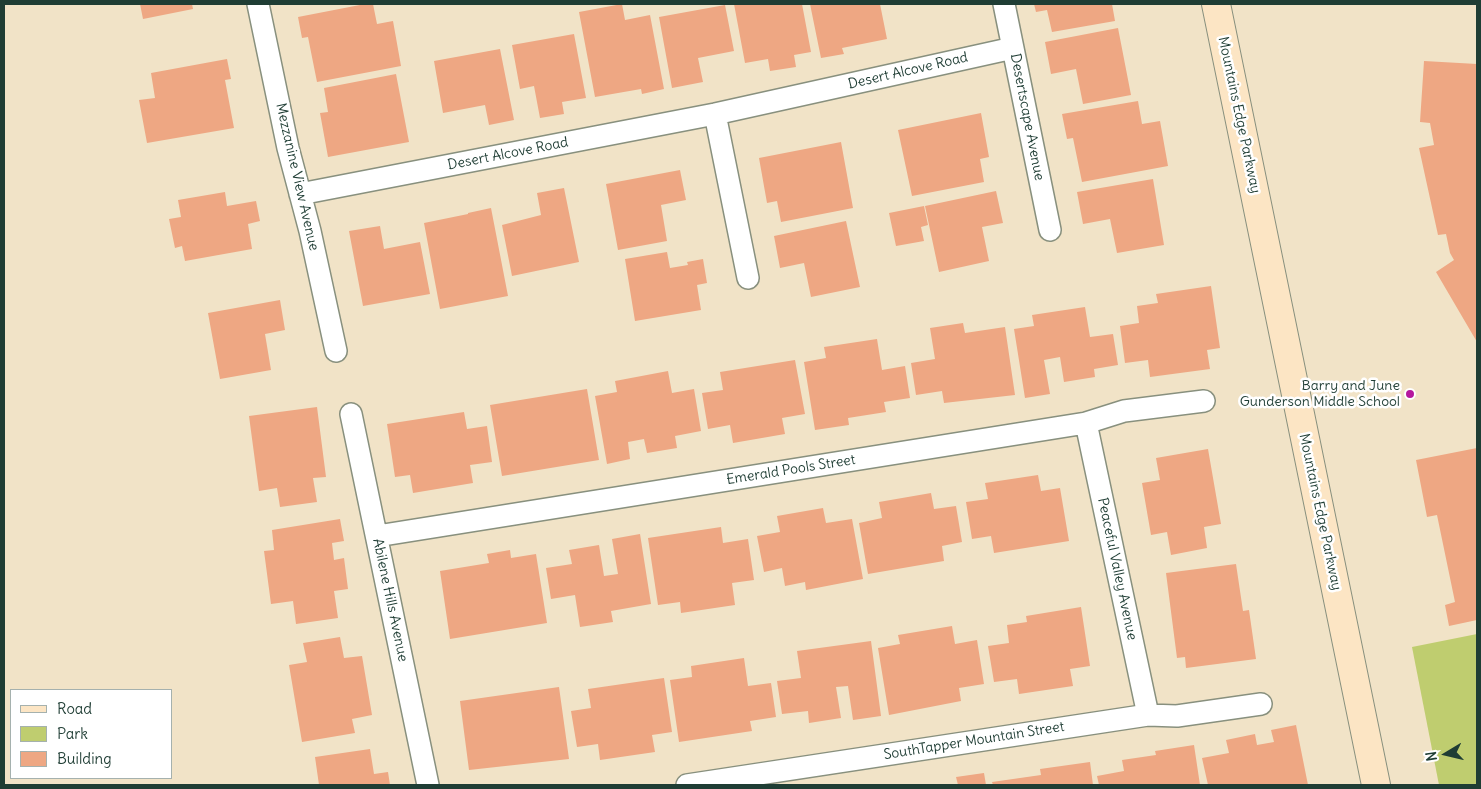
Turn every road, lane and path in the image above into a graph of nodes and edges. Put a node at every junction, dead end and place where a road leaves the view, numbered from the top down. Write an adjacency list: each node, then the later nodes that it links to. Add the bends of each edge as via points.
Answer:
1 (258, 4): 6 (street, Mezzanine View Avenue)
2 (1004, 4): 4 (street, Desertscape Avenue)
3 (1216, 4): 19 (street, Mountains Edge Parkway)
4 (1013, 48): 5 (street, Desert Alcove Road); 7 (street, Desertscape Avenue)
5 (715, 114): 6 (street, Desert Alcove Road); 8 (street)
6 (300, 194): 9 (street, Mezzanine View Avenue)
7 (1050, 230)
8 (748, 278)
9 (336, 351)
10 (1204, 400): 12 (street, Emerald Pools Street, via 1124,411)
11 (351, 414): 13 (street, Abilene Hills Avenue)
12 (1086, 423): 13 (street, Emerald Pools Street); 15 (street, Peaceful Valley Avenue)
13 (376, 536): 17 (street, Abilene Hills Avenue)
14 (1261, 704): 15 (street, SouthTapper Mountain Street, via 1177,716)
15 (1148, 715): 16 (street, SouthTapper Mountain Street)
16 (732, 782): 18 (street, SouthTapper Mountain Street)
17 (428, 785)
18 (687, 785)
19 (1376, 785)

